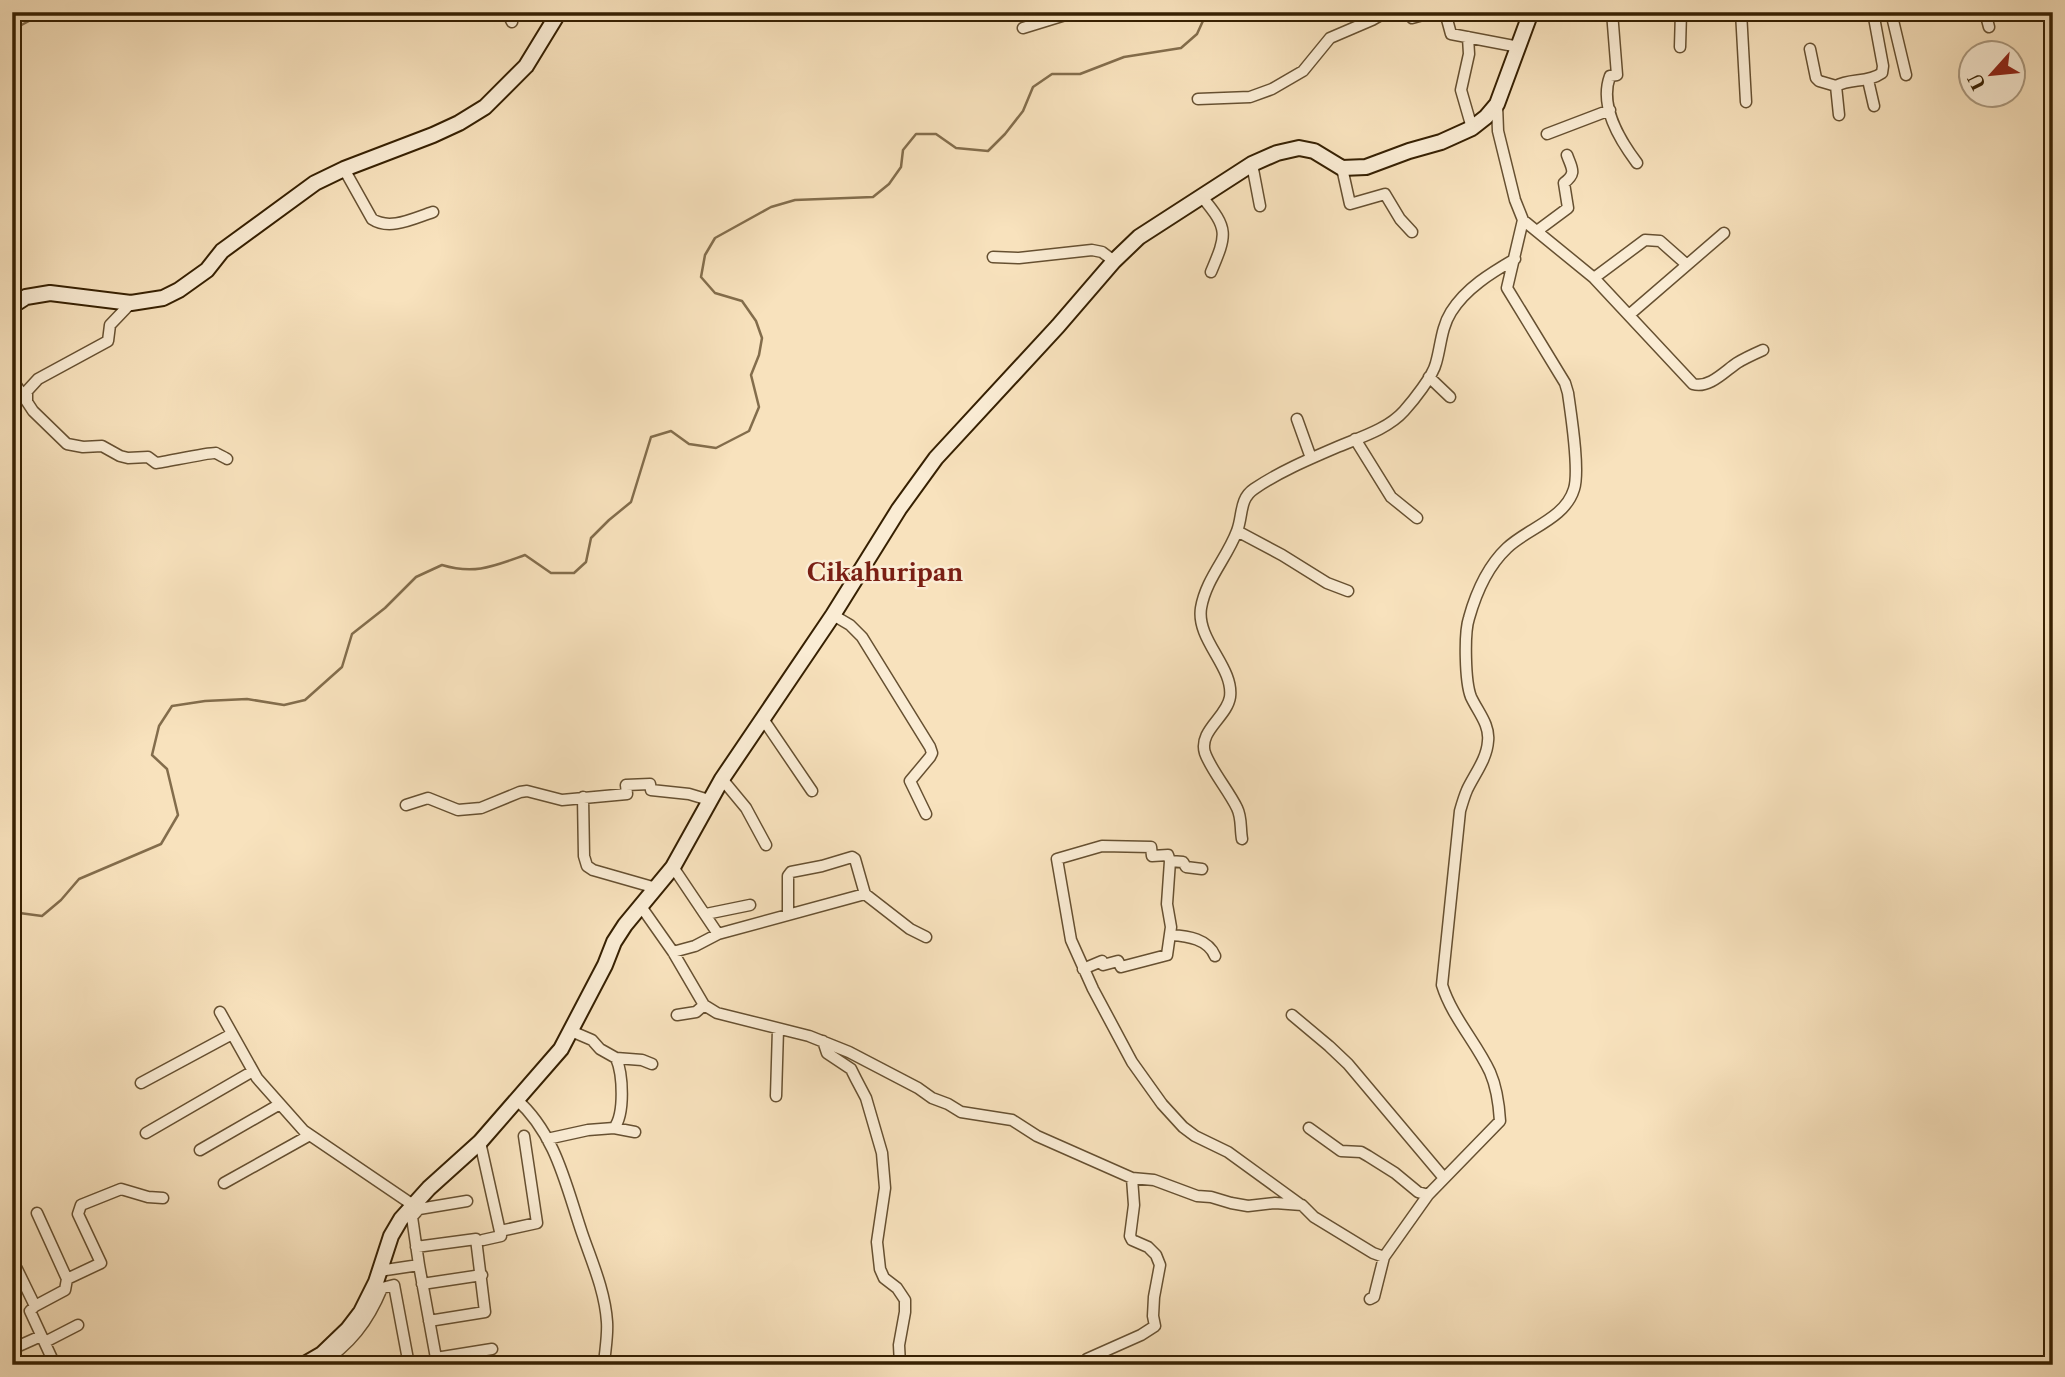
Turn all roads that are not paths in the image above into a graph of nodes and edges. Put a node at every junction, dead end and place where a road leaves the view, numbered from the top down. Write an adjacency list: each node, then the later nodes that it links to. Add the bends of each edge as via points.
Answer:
1 (507, 12): 15 (street)
2 (559, 12): 37 (street, via 526,66 485,107 433,135)
3 (1075, 12): 17 (street)
4 (1386, 12): 25 (street, via 1330,38 1303,71 1272,89 1250,97)
5 (1434, 12): 14 (street)
6 (1445, 12): 18 (street, via 1451,34)
7 (1531, 12): 19 (street)
8 (1612, 12): 29 (street, via 1617,75 1610,76 1606,87)
9 (1681, 12): 20 (street)
10 (1741, 12): 26 (street)
11 (1873, 12): 23 (street, via 1883,66 1882,72)
12 (1891, 12): 22 (street)
13 (1985, 12): 16 (street)
14 (1412, 18)
15 (513, 22)
16 (1989, 27)
17 (1023, 28)
18 (1468, 37): 19 (street); 31 (street, via 1461,90)
19 (1519, 47): 27 (street)
20 (1680, 47)
21 (1810, 49): 24 (street, via 1816,78)
22 (1906, 75)
23 (1868, 79): 24 (street); 28 (street)
24 (1836, 86): 30 (street)
25 (1198, 99)
26 (1746, 102)
27 (1497, 104): 31 (street); 41 (street, via 1497,131)
28 (1874, 106)
29 (1611, 110): 32 (street); 34 (street, via 1623,144)
30 (1839, 115)
31 (1472, 128): 36 (street, via 1366,167)
32 (1547, 134)
33 (1567, 155): 42 (street, via 1573,173 1564,183 1568,208)
34 (1637, 163)
35 (1252, 164): 36 (street, via 1298,148 1314,151); 38 (street); 39 (street)
36 (1336, 165): 43 (street, via 1350,204 1385,194)
37 (344, 169): 40 (street, via 378,223 391,225); 51 (street, via 282,206 186,285 163,298)
38 (1202, 197): 47 (street, via 1139,237); 49 (street, via 1222,224 1222,245)
39 (1260, 206)
40 (433, 212)
41 (1523, 220): 42 (street); 46 (street)
42 (1537, 231): 50 (street)
43 (1412, 232)
44 (1724, 233): 48 (street)
45 (993, 257): 47 (street, via 1092,250)
46 (1515, 258): 55 (street, via 1479,281 1451,313); 116 (street, via 1508,291 1568,393 1575,486 1564,506 1498,557 1468,620 1467,678 1488,740 1460,811 1442,985 1491,1074 1500,1121)
47 (1114, 261): 66 (street, via 936,458)
48 (1686, 264): 50 (street, via 1660,241 1645,240); 53 (street)
49 (1211, 272)
50 (1594, 278): 53 (street)
51 (131, 303): 52 (street, via 50,293); 58 (street, via 110,325 108,341 38,379 27,391)
52 (12, 306)
53 (1629, 315): 54 (street, via 1689,381 1699,386)
54 (1763, 350)
55 (1429, 377): 57 (street); 60 (street, via 1405,411 1386,426)
56 (12, 379): 58 (street)
57 (1450, 397)
58 (27, 402): 62 (street, via 74,447 102,446 120,456 148,457 156,463 209,453)
59 (1297, 419): 61 (street)
60 (1356, 439): 61 (street); 63 (street, via 1391,497)
61 (1311, 458): 64 (street, via 1250,492)
62 (227, 459)
63 (1417, 518)
64 (1237, 531): 65 (street); 74 (street, via 1209,584 1201,616 1230,693 1222,715 1209,730 1205,752 1238,810)
65 (1348, 591)
66 (833, 615): 67 (street); 73 (street, via 862,637 930,747 930,757 910,781)
67 (763, 719): 68 (street); 69 (street)
68 (722, 779): 71 (street); 75 (street, via 746,808)
69 (812, 791)
70 (583, 797): 71 (street, via 627,794 626,785 650,784 651,790); 72 (street, via 562,800 527,791 481,808 458,810 428,797); 79 (street, via 587,866)
71 (709, 800): 77 (street)
72 (406, 805)
73 (926, 814)
74 (1242, 839)
75 (766, 845)
76 (1170, 861): 78 (street); 86 (street, via 1167,904); 90 (street, via 1168,855 1152,856 1151,847 1118,846 1057,859 1071,940)
77 (673, 867): 79 (street); 84 (street)
78 (1202, 869)
79 (656, 888): 81 (street)
80 (865, 894): 83 (street); 83 (street, via 852,857 796,870 788,876); 87 (street)
81 (640, 905): 88 (street); 96 (street, via 614,942)
82 (750, 905): 84 (street)
83 (788, 913): 85 (street)
84 (706, 914): 85 (street)
85 (718, 934): 88 (street)
86 (1171, 935): 89 (street, via 1203,942); 90 (street, via 1167,955 1121,967 1118,961 1103,965 1102,961)
87 (926, 937)
88 (673, 952): 91 (street)
89 (1215, 956)
90 (1083, 969): 122 (street, via 1132,1062 1172,1116 1195,1136 1228,1152)
91 (704, 1004): 93 (street, via 696,1012); 95 (street, via 717,1013)
92 (220, 1012): 97 (street)
93 (677, 1015)
94 (1292, 1015): 116 (street, via 1348,1064)
95 (778, 1029): 98 (street); 103 (street)
96 (572, 1031): 99 (street); 104 (street)
97 (232, 1034): 101 (street); 102 (street)
98 (822, 1041): 115 (street, via 961,1112 1012,1120 1037,1136); 147 (street, via 827,1053 851,1069 866,1098 882,1153 885,1188 877,1242 884,1278 905,1300)
99 (616, 1058): 100 (street); 106 (street, via 621,1112)
100 (652, 1064)
101 (253, 1071): 105 (street); 109 (street)
102 (141, 1083)
103 (776, 1096)
104 (516, 1099): 112 (street); 113 (street)
105 (280, 1104): 110 (street); 114 (street)
106 (614, 1128): 108 (street); 112 (street)
107 (1309, 1128): 118 (street, via 1341,1151 1368,1156)
108 (635, 1132)
109 (146, 1133)
110 (310, 1135): 117 (street); 121 (street)
111 (524, 1136): 124 (street, via 537,1223)
112 (547, 1139): 146 (street, via 565,1176 601,1287 607,1320)
113 (480, 1142): 121 (street); 124 (street)
114 (200, 1150)
115 (1132, 1178): 122 (street, via 1248,1206); 148 (street, via 1130,1236 1148,1247 1160,1265 1155,1326)
116 (1444, 1178): 118 (street)
117 (224, 1183)
118 (1428, 1195): 127 (street)
119 (163, 1198): 132 (street, via 121,1189 80,1205 78,1214 102,1261)
120 (467, 1201): 126 (street, via 419,1209 412,1217)
121 (413, 1205): 130 (street, via 391,1236)
122 (1302, 1205): 127 (street, via 1314,1217)
123 (37, 1213): 132 (street)
124 (500, 1231): 125 (street, via 501,1236)
125 (483, 1240)
126 (416, 1247): 129 (street); 131 (street, via 476,1239)
127 (1384, 1257): 135 (street)
128 (14, 1264): 136 (street)
129 (419, 1265): 130 (street); 133 (street)
130 (379, 1272): 134 (street)
131 (482, 1275): 133 (street); 137 (street, via 485,1312)
132 (67, 1279): 136 (street, via 65,1290)
133 (422, 1284): 137 (street)
134 (378, 1287): 143 (street, via 348,1329); 144 (street, via 373,1311 357,1334); 145 (street, via 394,1285)
135 (1370, 1299)
136 (35, 1306): 139 (street, via 30,1315)
137 (429, 1321): 141 (street, via 436,1358)
138 (78, 1325): 139 (street)
139 (43, 1339): 140 (street); 142 (street)
140 (12, 1349)
141 (492, 1349)
142 (55, 1365)
143 (303, 1365)
144 (319, 1365)
145 (409, 1365)
146 (604, 1365)
147 (900, 1365)
148 (1082, 1365)

